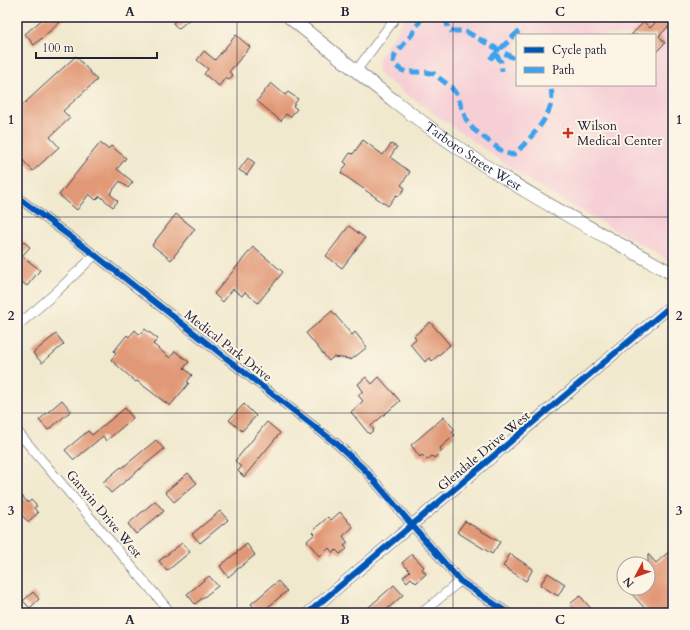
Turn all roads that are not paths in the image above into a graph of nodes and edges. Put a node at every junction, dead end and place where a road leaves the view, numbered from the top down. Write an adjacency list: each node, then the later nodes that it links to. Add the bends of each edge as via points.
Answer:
1 (289, 17): 3 (main road, Tarboro Street West)
2 (396, 17): 3 (street)
3 (356, 71): 6 (main road, Tarboro Street West, via 434,131 506,180)
4 (17, 197): 5 (street, Medical Park Drive)
5 (95, 255): 8 (street); 10 (street, Medical Park Drive, via 337,444 366,470)
6 (673, 274)
7 (673, 304): 10 (street, Glendale Drive West)
8 (17, 326)
9 (17, 431): 12 (street, Garwin Drive West)
10 (413, 525): 11 (street, Medical Park Drive); 13 (street, Glendale Drive West)
11 (460, 581): 14 (street); 15 (street, Medical Park Drive)
12 (171, 613)
13 (308, 613)
14 (422, 613)
15 (508, 613)

